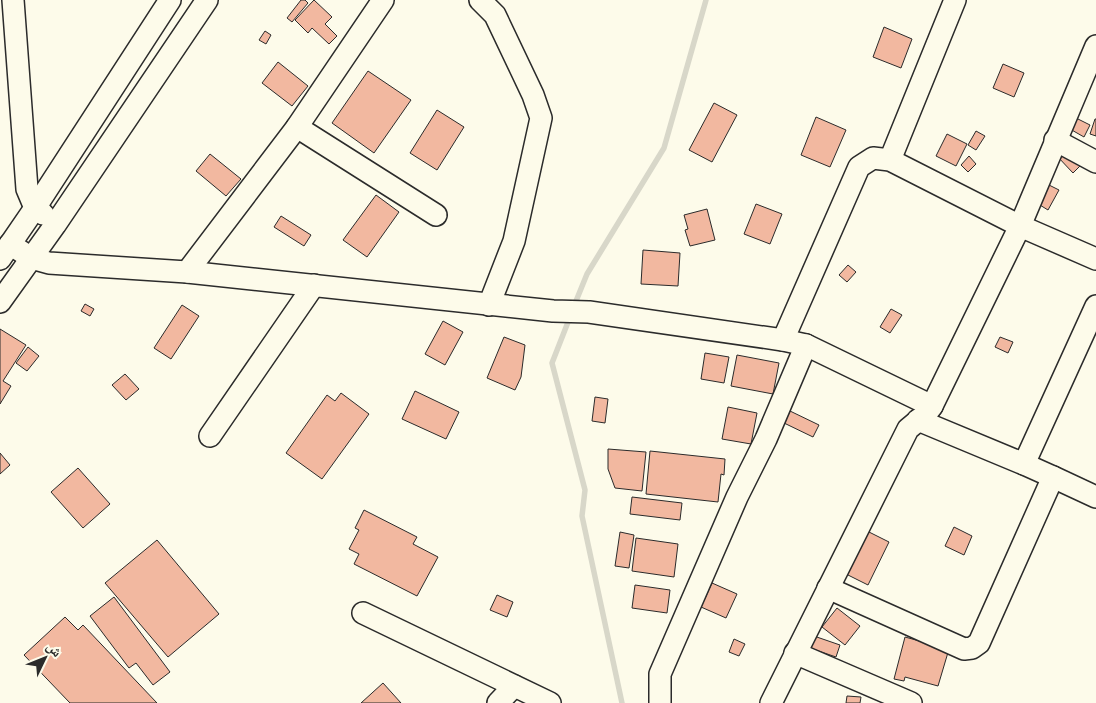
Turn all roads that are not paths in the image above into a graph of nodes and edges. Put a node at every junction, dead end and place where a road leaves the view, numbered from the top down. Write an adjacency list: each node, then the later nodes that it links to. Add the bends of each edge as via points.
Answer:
1 (13, 0): 12 (street, via 27,189)
2 (170, 0): 12 (street)
3 (207, 0): 14 (street)
4 (383, 0): 8 (street)
5 (480, 0): 22 (street, via 495,15 541,118 514,241)
6 (956, 0): 10 (street)
7 (1096, 46): 9 (street)
8 (297, 127): 13 (street); 19 (street)
9 (1055, 140): 11 (street); 15 (street)
10 (890, 160): 15 (street); 24 (street, via 873,158 859,167)
11 (1096, 162)
12 (35, 208): 14 (street); 16 (street)
13 (436, 215)
14 (56, 225): 17 (street)
15 (1020, 226): 18 (street); 26 (street)
16 (5, 251): 17 (street)
17 (32, 258): 19 (street, via 61,264); 21 (street)
18 (1096, 259)
19 (187, 272): 20 (street)
20 (314, 285): 22 (street); 27 (street)
21 (0, 302)
22 (489, 306): 24 (street, via 589,312)
23 (1096, 306): 28 (street)
24 (783, 340): 25 (street)
25 (806, 346): 26 (street); 37 (street, via 660,674)
26 (925, 413): 28 (street); 31 (street, via 908,429)
27 (210, 436)
28 (1024, 464): 29 (street)
29 (1053, 477): 30 (street); 31 (street, via 979,643 972,648 964,649)
30 (1096, 497)
31 (828, 588): 33 (street)
32 (363, 613): 34 (street)
33 (795, 653): 38 (street); 39 (street)
34 (514, 686): 35 (street); 36 (street)
35 (498, 703)
36 (550, 703)
37 (660, 703)
38 (771, 703)
39 (911, 703)

